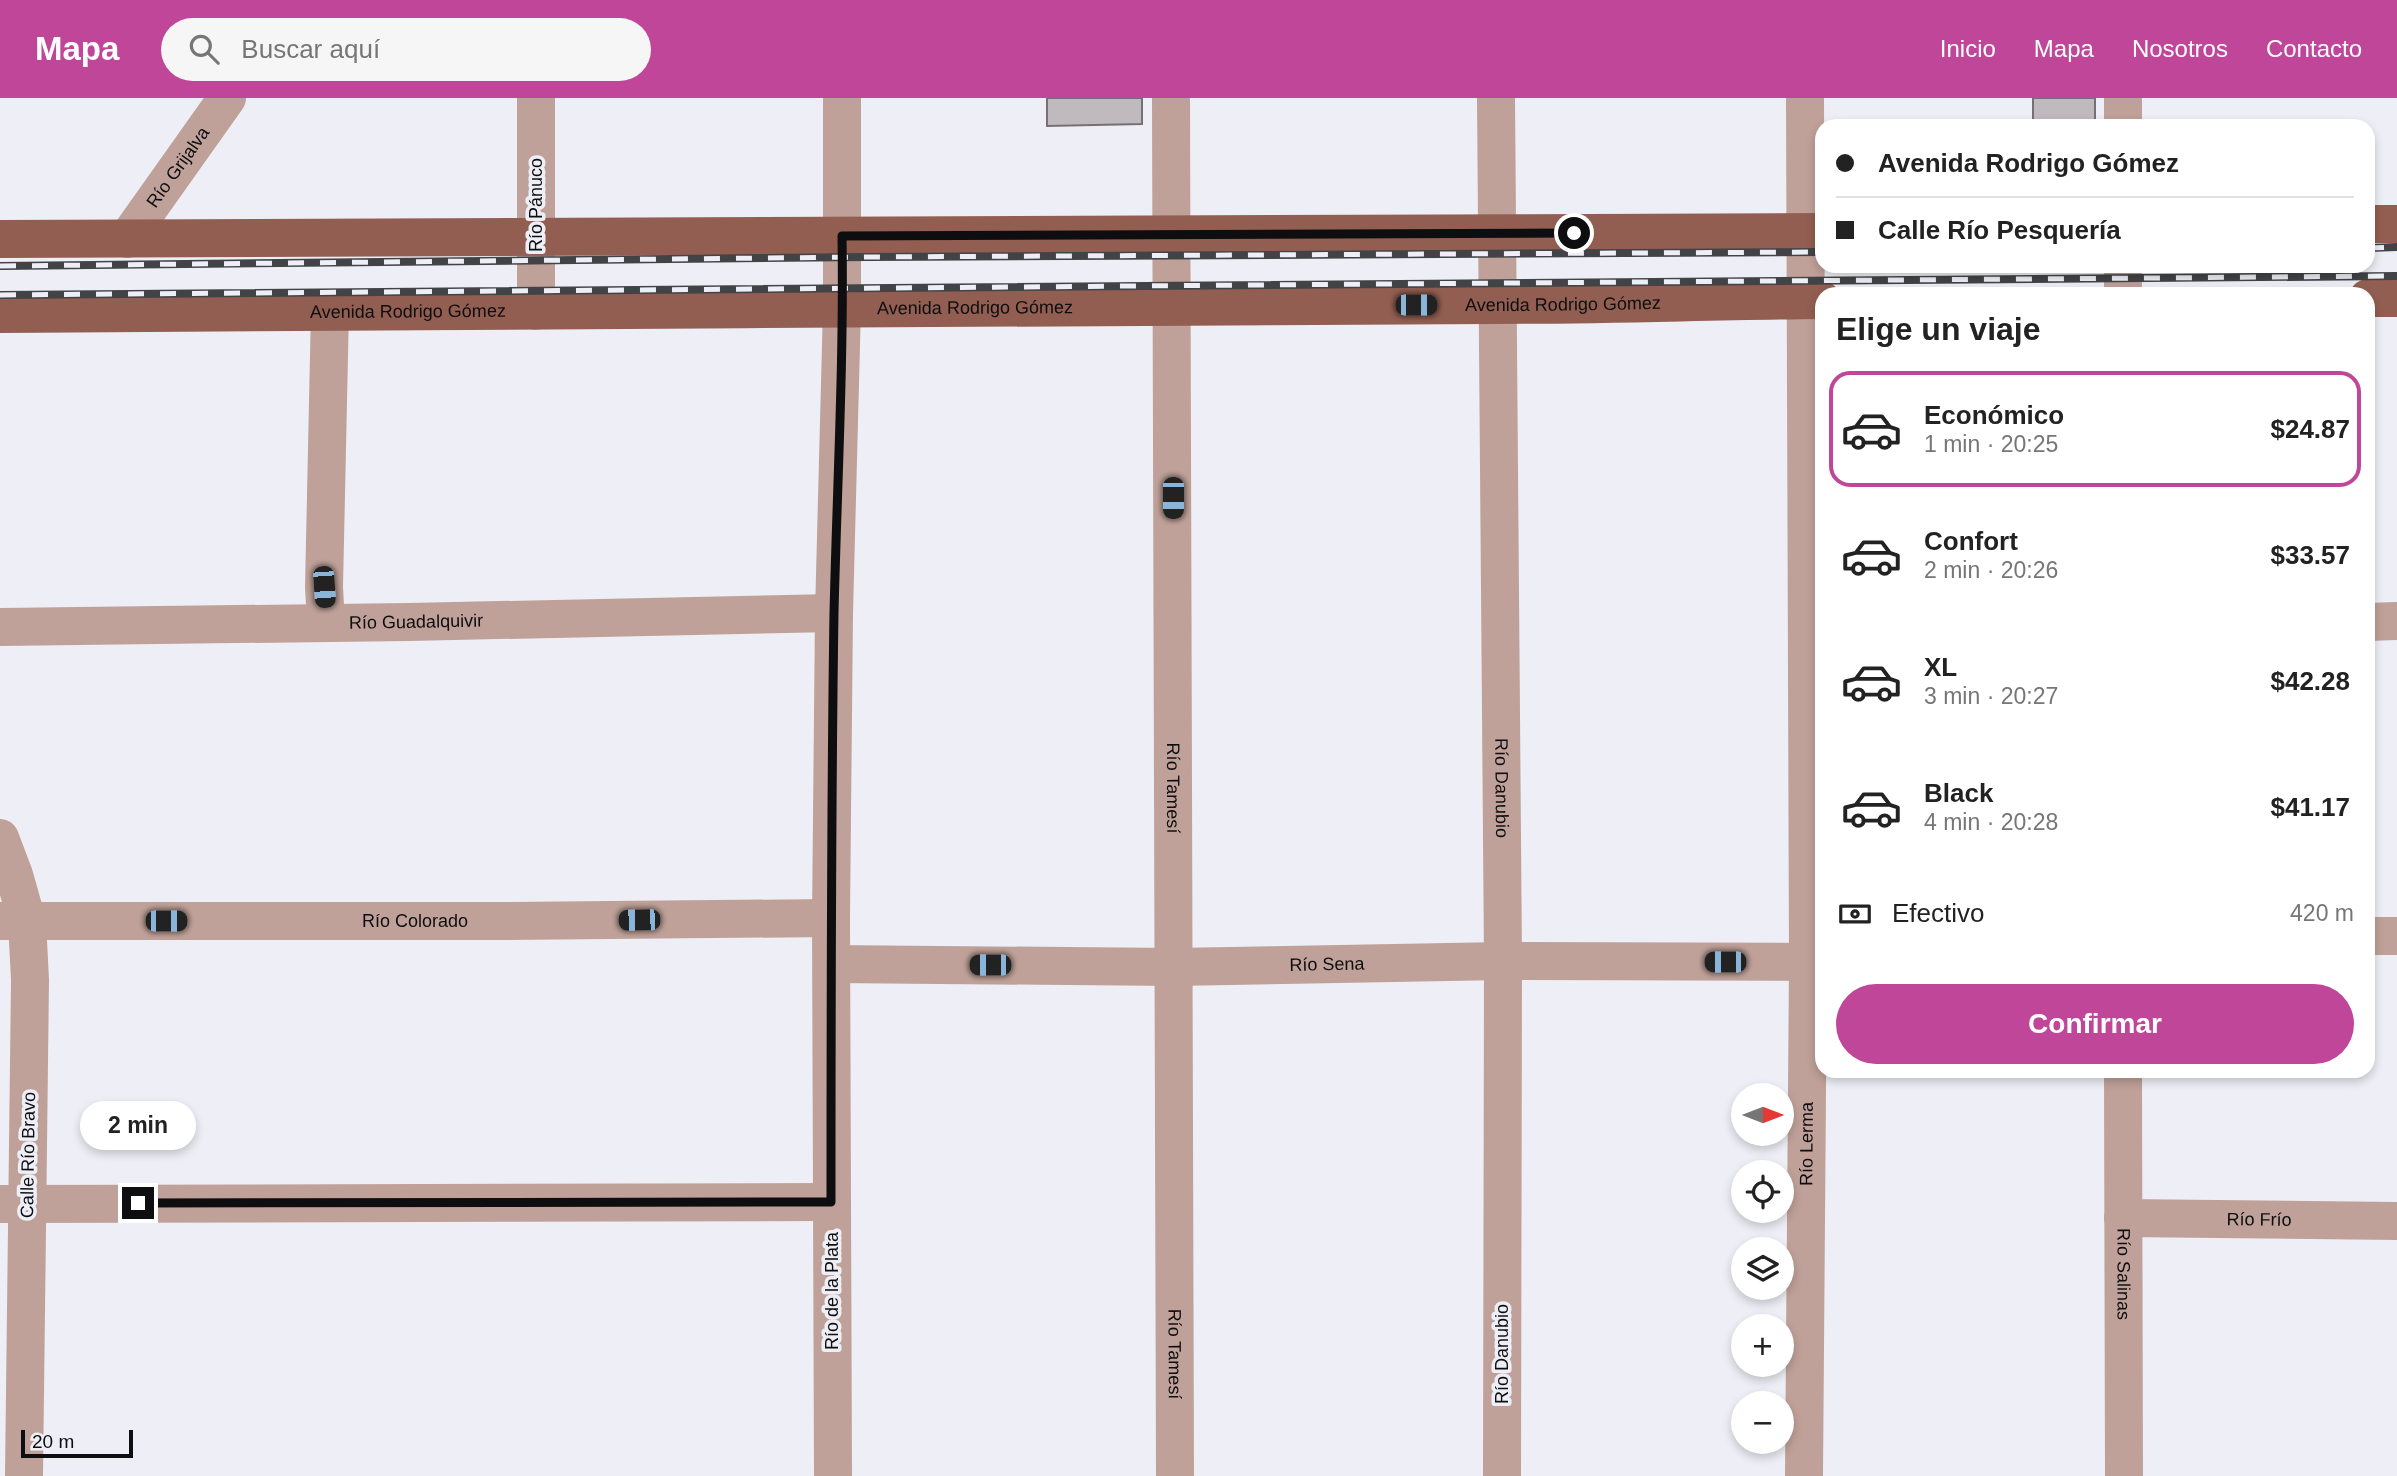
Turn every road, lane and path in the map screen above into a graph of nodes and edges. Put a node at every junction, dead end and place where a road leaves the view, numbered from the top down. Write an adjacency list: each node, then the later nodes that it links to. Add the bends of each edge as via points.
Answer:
1 (227, 98): 16 (street, Río Grijalva)
2 (536, 98): 17 (street, Río Pánuco)
3 (842, 98): 14 (street, Río de la Plata)
4 (1171, 98): 13 (street, Río Tamesí)
5 (1496, 98): 12 (street, Río Danubio)
6 (1805, 98): 11 (street, Río Lerma)
7 (2123, 98): 8 (street)
8 (2123, 119)
9 (2375, 224): 10 (main road)
10 (2397, 224)
11 (1813, 232): 12 (main road); 20 (street, Río Lerma)
12 (1497, 233): 13 (main road); 22 (street, Río Danubio)
13 (1171, 234): 14 (main road); 21 (street, Río Tamesí)
14 (842, 236): 17 (main road); 23 (street, Río de la Plata)
15 (0, 239): 16 (main road)
16 (127, 239): 17 (main road)
17 (536, 239): 25 (street, Río Pánuco)
18 (2375, 298): 19 (main road)
19 (2397, 298)
20 (1814, 301): 22 (main road, Avenida Rodrigo Gómez); 38 (street, Río Lerma)
21 (1172, 305): 22 (main road, Avenida Rodrigo Gómez); 23 (main road, Avenida Rodrigo Gómez); 40 (street, Río Tamesí)
22 (1497, 305): 37 (street, Río Danubio)
23 (842, 307): 25 (main road, Avenida Rodrigo Gómez); 27 (street, Río de la Plata)
24 (330, 310): 25 (main road, Avenida Rodrigo Gómez); 26 (main road, Avenida Rodrigo Gómez); 30 (street)
25 (536, 311)
26 (0, 314)
27 (834, 613): 30 (street, Río Guadalquivir); 33 (street, Río de la Plata)
28 (2397, 621): 29 (street)
29 (2375, 622)
30 (326, 623): 31 (street, Río Guadalquivir)
31 (0, 627)
32 (0, 838): 34 (street, Calle Río Bravo, via 14,875)
33 (831, 918): 34 (street, Río Colorado); 39 (street, Río de la Plata)
34 (13, 921): 43 (street, Calle Río Bravo, via 30,980)
35 (2375, 936): 36 (street)
36 (2397, 936)
37 (1503, 961): 38 (street, Río Sena); 40 (street, Río Sena); 49 (street, Río Danubio)
38 (1815, 962): 50 (street, Río Lerma)
39 (832, 964): 40 (street, Río Sena); 42 (street, Río de la Plata)
40 (1174, 967): 48 (street, Río Tamesí)
41 (2123, 1078): 44 (street, Río Salinas)
42 (831, 1202): 43 (street); 47 (street, Río de la Plata)
43 (14, 1204): 46 (street, Calle Río Bravo)
44 (2123, 1218): 45 (street, Río Frío); 51 (street, Río Salinas)
45 (2397, 1222)
46 (24, 1476)
47 (833, 1476)
48 (1175, 1476)
49 (1502, 1476)
50 (1804, 1476)
51 (2124, 1476)

